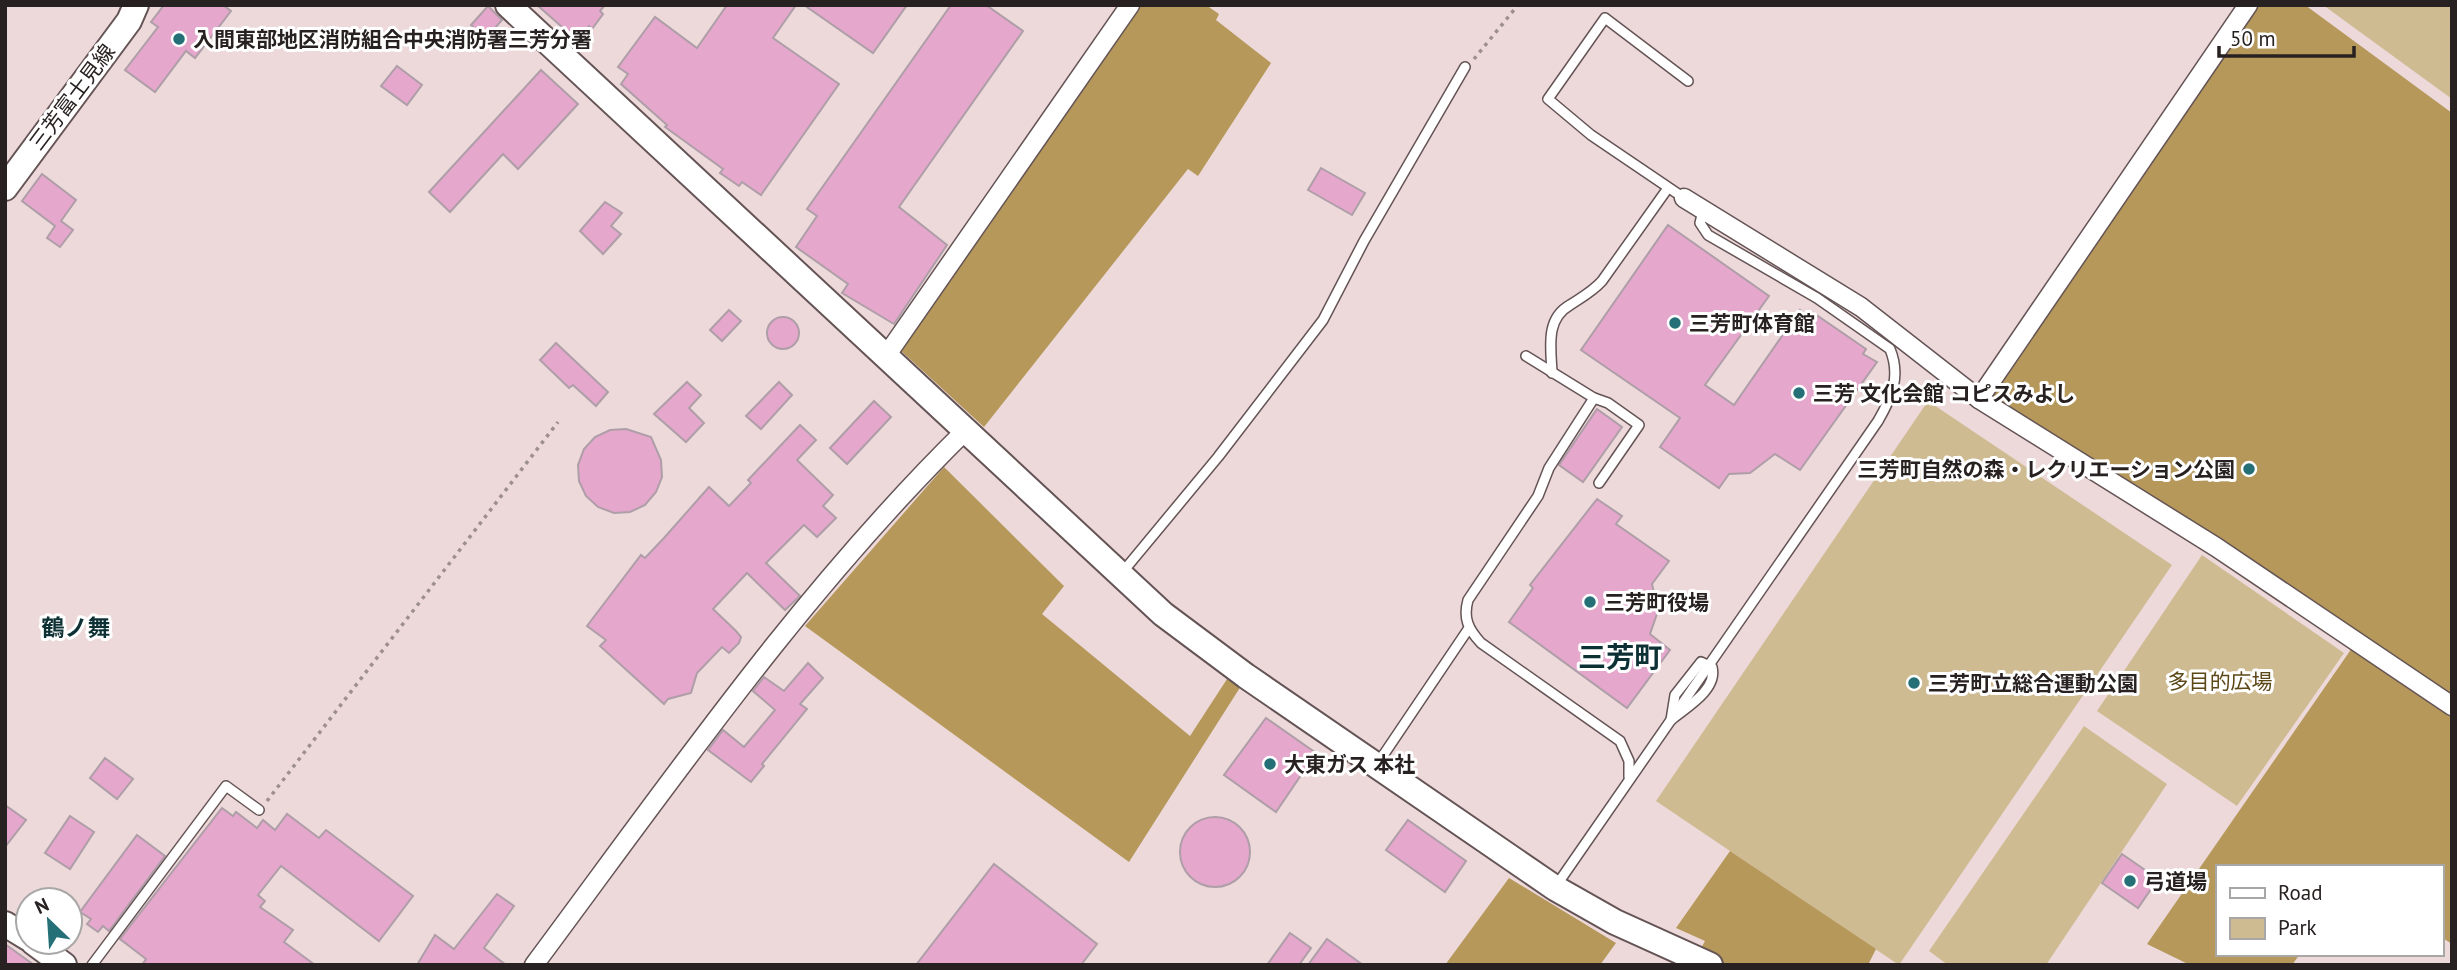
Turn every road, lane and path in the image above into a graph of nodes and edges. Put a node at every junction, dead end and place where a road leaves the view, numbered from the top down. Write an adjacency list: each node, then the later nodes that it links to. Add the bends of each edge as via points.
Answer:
1 (136, 5): 8 (street, 三芳富士見線, via 129,21)
2 (508, 5): 11 (street)
3 (1130, 5): 11 (street)
4 (1518, 5): 6 (path, via 1483,52)
5 (2248, 5): 15 (street)
6 (1465, 67): 19 (lane, via 1323,320)
7 (1688, 81): 9 (lane, via 1605,18 1548,99 1591,135)
8 (5, 188)
9 (1676, 193): 10 (street); 13 (lane, via 1602,281 1560,311 1552,327)
10 (1703, 211): 15 (street, via 1861,307); 23 (lane, via 1700,223 1708,235 1817,298 1890,349 1896,379 1878,421)
11 (886, 356): 17 (street)
12 (1526, 356): 13 (lane)
13 (1552, 373): 14 (lane)
14 (1594, 398): 18 (lane, via 1639,425); 20 (lane, via 1549,468 1538,496 1468,600)
15 (1979, 399): 21 (street, via 2216,547)
16 (558, 422): 24 (path)
17 (966, 430): 19 (street); 27 (street, via 919,476 754,668)
18 (1599, 483)
19 (1120, 576): 22 (street, via 1246,676)
20 (1469, 628): 22 (lane); 23 (lane, via 1497,655 1620,741 1629,761)
21 (2452, 706)
22 (1376, 765): 25 (street)
23 (1628, 782): 25 (lane)
24 (259, 810): 26 (lane, via 226,786)
25 (1555, 888): 28 (street, via 1615,922)
26 (92, 965)
27 (534, 965)
28 (1710, 965)

